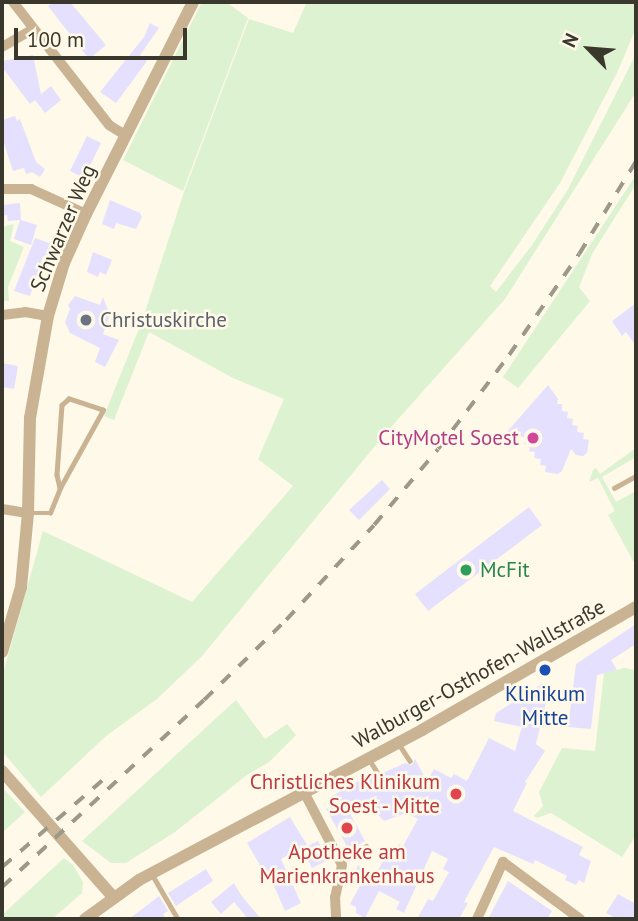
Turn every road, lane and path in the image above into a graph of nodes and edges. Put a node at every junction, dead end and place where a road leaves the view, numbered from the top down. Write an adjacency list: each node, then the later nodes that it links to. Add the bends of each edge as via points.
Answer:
1 (13, 2): 3 (street)
2 (193, 2): 5 (street, Schwarzer Weg)
3 (33, 29): 4 (street); 5 (street, via 108,125)
4 (2, 47)
5 (125, 135): 7 (street, Schwarzer Weg)
6 (2, 189): 7 (street, via 31,189)
7 (86, 214): 9 (street, Schwarzer Weg, via 64,263)
8 (2, 315): 9 (street)
9 (48, 316): 14 (street, Schwarzer Weg, via 30,418)
10 (636, 475): 12 (lane)
11 (60, 488): 11 (lane, via 103,410 69,399 62,405); 14 (lane, via 50,513)
12 (614, 488)
13 (2, 509): 14 (street)
14 (28, 513): 16 (street, Schwarzer Weg, via 21,587)
15 (636, 607): 17 (street, Walburger-Osthofen-Wallstraße)
16 (2, 652)
17 (398, 742): 18 (street, Walburger-Osthofen-Wallstraße); 19 (lane)
18 (369, 758): 21 (lane); 22 (street, Walburger-Osthofen-Wallstraße)
19 (410, 761)
20 (2, 771): 26 (street)
21 (379, 775)
22 (304, 792): 24 (street); 25 (street, Walburger-Osthofen-Wallstraße)
23 (366, 846): 24 (lane)
24 (341, 861): 30 (street)
25 (151, 873): 26 (street, Walburger-Osthofen-Wallstraße); 29 (lane)
26 (114, 898): 28 (street, Walburger-Osthofen-Wallstraße)
27 (566, 916): 31 (street, via 503,862); 32 (street)
28 (85, 919)
29 (178, 919)
30 (336, 919)
31 (477, 919)
32 (580, 919)

